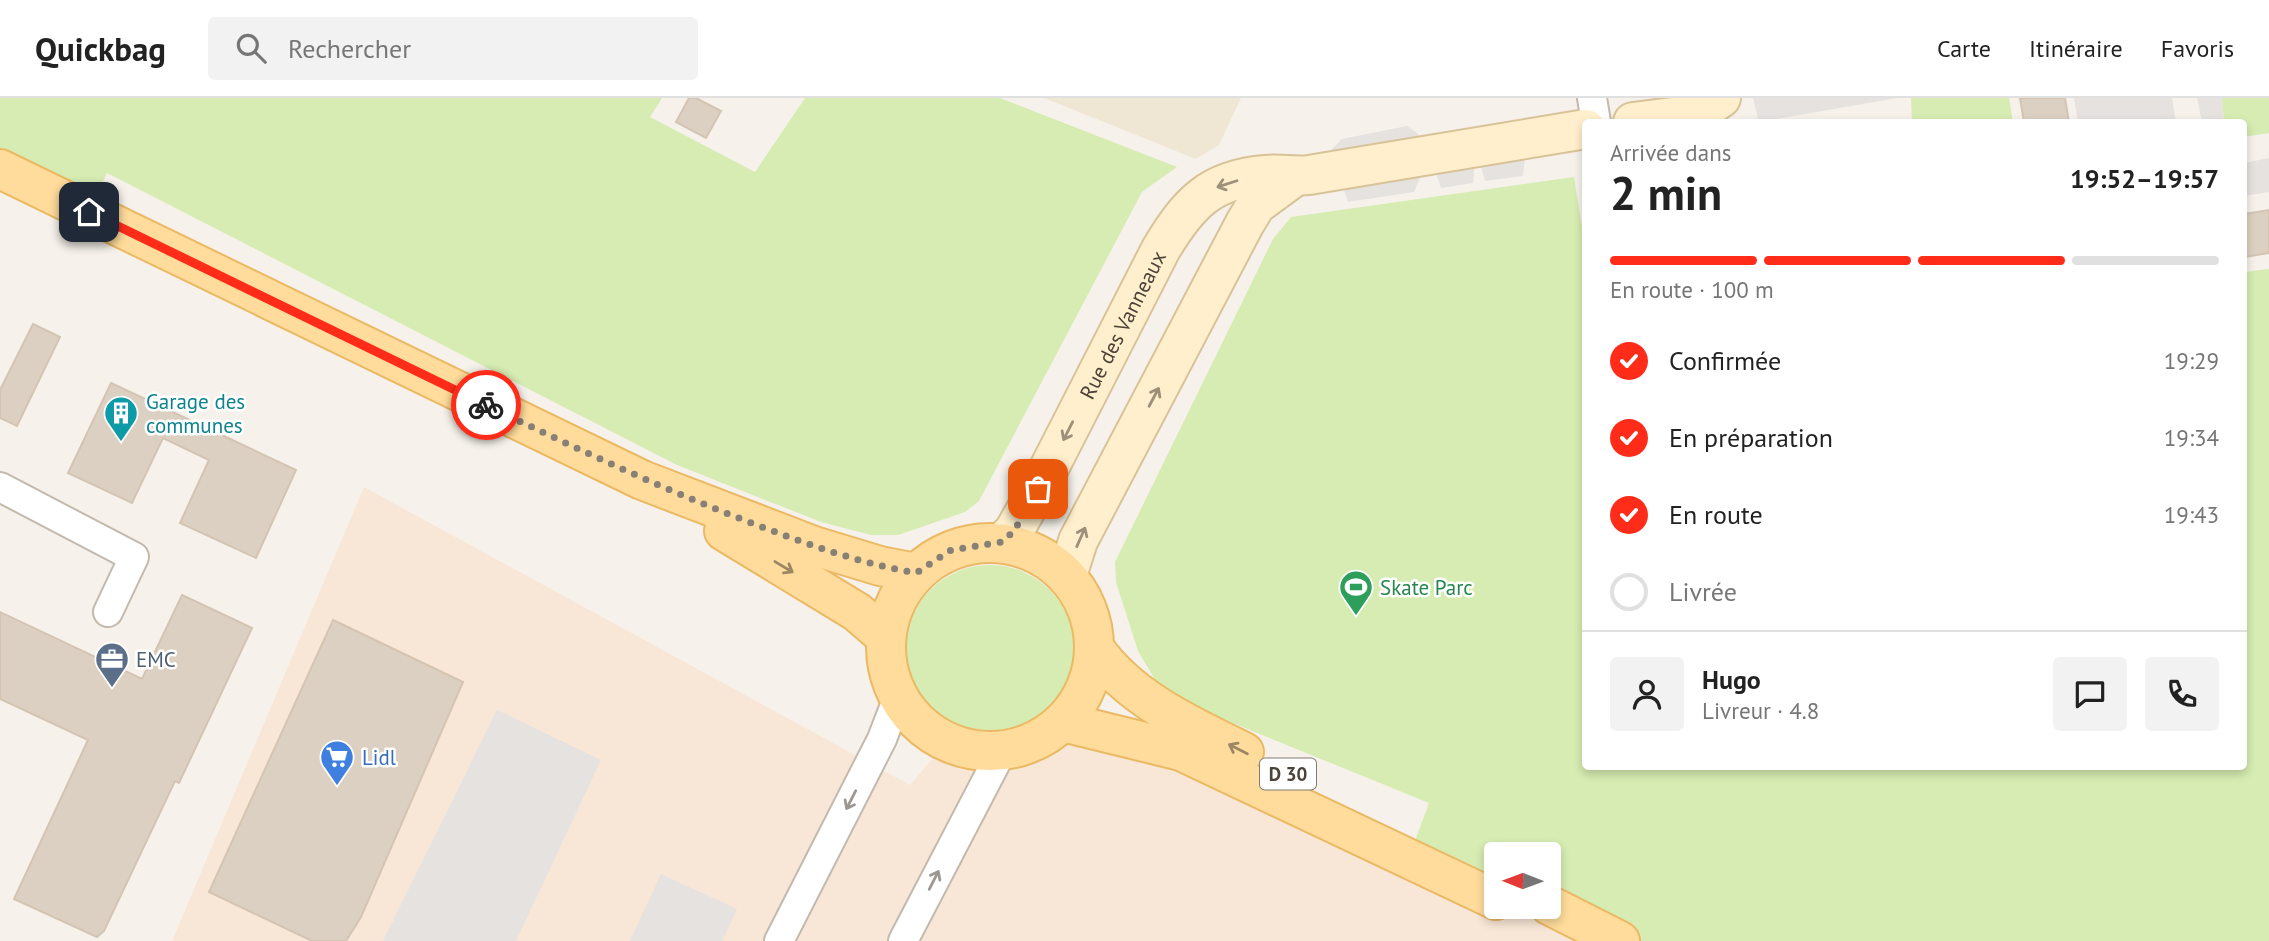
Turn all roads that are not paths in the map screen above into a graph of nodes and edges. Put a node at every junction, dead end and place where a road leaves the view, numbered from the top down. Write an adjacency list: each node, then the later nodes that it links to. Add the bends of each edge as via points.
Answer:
1 (1592, 98): 3 (street)
2 (1721, 98): 4 (street, via 1697,114)
3 (1596, 119)
4 (1657, 119)
5 (1582, 130): 7 (street, Rue des Vanneaux)
6 (0, 169): 8 (main road)
7 (1294, 177): 10 (street, Rue des Vanneaux, one-way to 10, via 1267,174 1232,181 1205,192 1191,205 1161,249 1045,476 1014,531); 12 (street, Rue des Vanneaux, one-way to 7, via 1078,541 1245,223 1256,205)
8 (642, 481): 11 (main road, via 814,546); 14 (main road, one-way to 14, via 857,612)
9 (0, 486): 13 (street, via 134,556)
10 (1002, 542): 11 (main road, via 951,550); 12 (main road, via 1038,553)
11 (916, 573): 14 (main road, via 896,602)
12 (1068, 576): 15 (main road, via 1087,606)
13 (108, 612)
14 (886, 637): 16 (main road, via 890,682)
15 (1095, 649): 17 (main road, via 1088,685); 19 (main road, D 30, one-way to 15, via 1202,732 1111,672)
16 (897, 700): 18 (main road, via 917,724 946,741); 23 (street, one-way to 23, via 882,740)
17 (1063, 722): 18 (main road, via 1037,741); 20 (main road, D 30, via 1181,751)
18 (1002, 751): 24 (street, one-way to 18)
19 (1484, 873)
20 (1484, 894)
21 (1561, 911): 26 (main road)
22 (1535, 919): 25 (main road)
23 (779, 941)
24 (902, 941)
25 (1580, 941)
26 (1620, 941)

